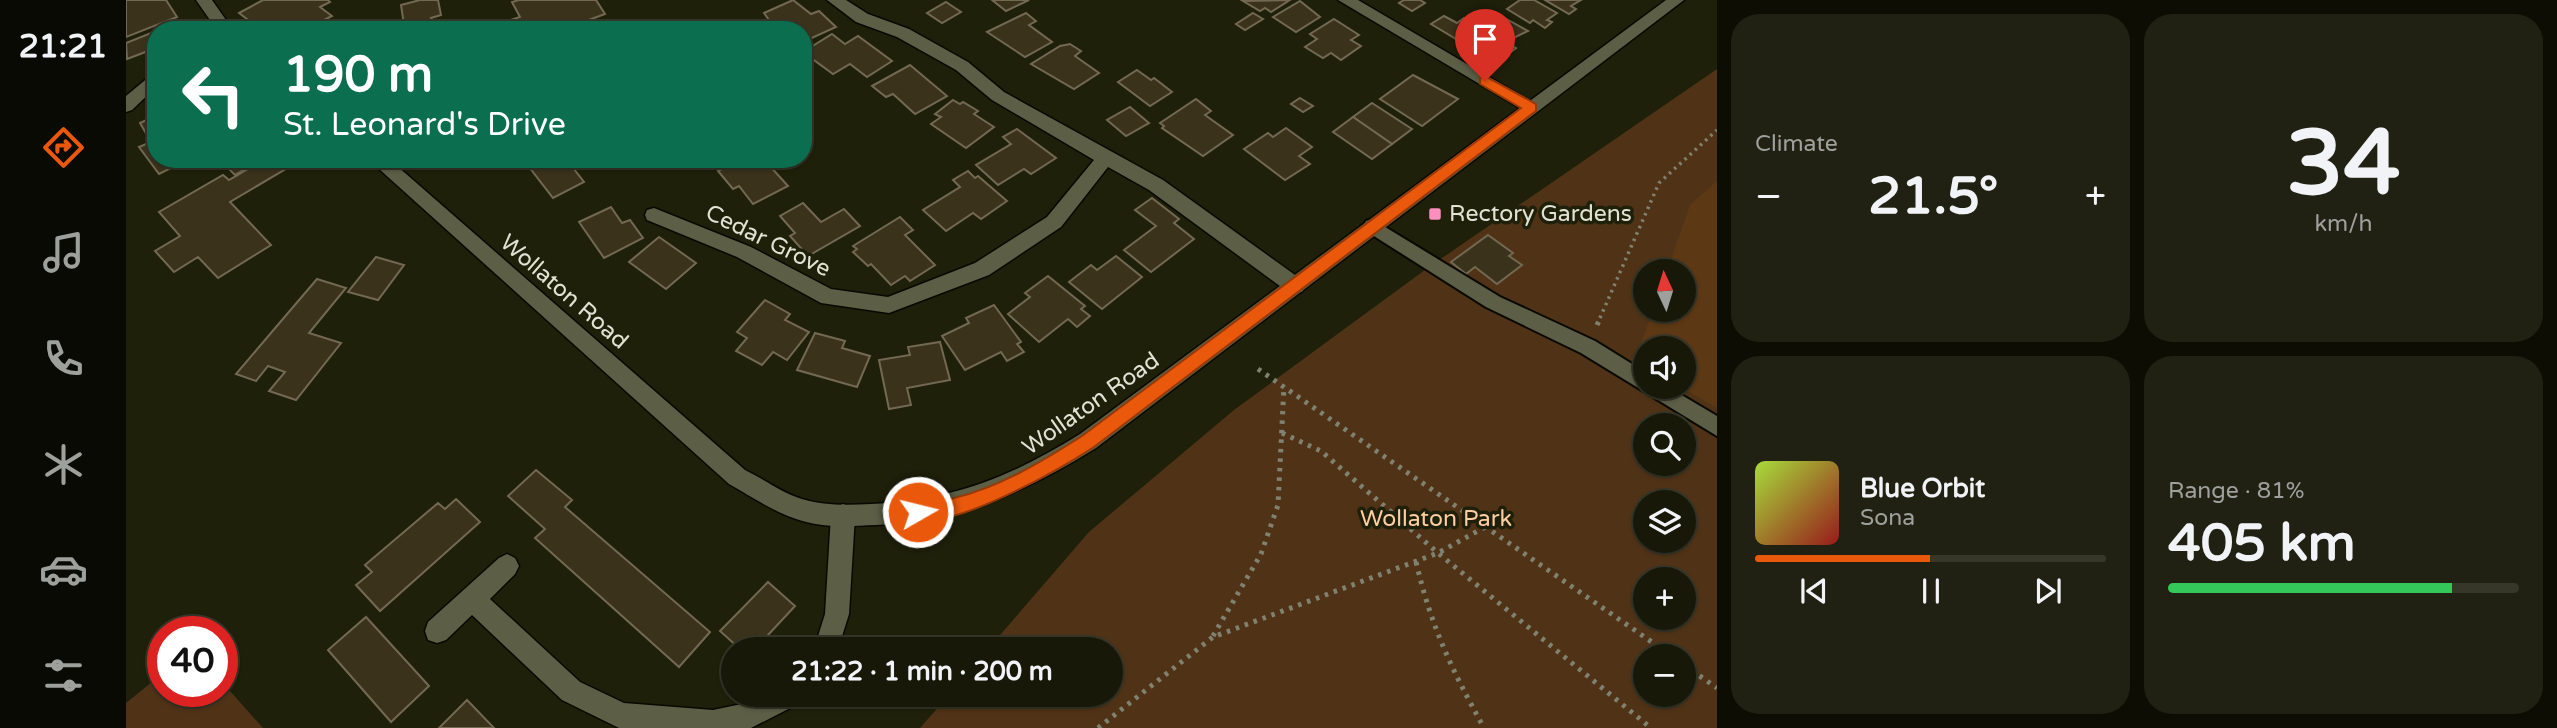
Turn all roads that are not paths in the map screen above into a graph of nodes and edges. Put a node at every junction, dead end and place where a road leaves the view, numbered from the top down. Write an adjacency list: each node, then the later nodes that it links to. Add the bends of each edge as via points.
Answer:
1 (204, 0): 5 (street)
2 (1346, 0): 8 (street)
3 (1675, 0): 8 (street, Wollaton Road)
4 (847, 3): 10 (street, via 962,66 998,96)
5 (219, 21)
6 (147, 86): 9 (street)
7 (147, 101): 9 (street)
8 (1531, 107): 13 (street, Wollaton Road)
9 (126, 108)
10 (1105, 158): 12 (street, Cedar Grove, via 1054,222 982,270 889,304 828,297 744,252); 14 (street, via 1156,185)
11 (387, 168): 18 (street, Wollaton Road, via 737,477 798,509)
12 (654, 215)
13 (1372, 226): 14 (street, Wollaton Road); 15 (lane, via 1493,302 1588,347)
14 (1295, 286): 18 (street, Wollaton Road, via 1048,467 955,506 899,515)
15 (1633, 375)
16 (1672, 399): 17 (lane)
17 (1717, 427)
18 (843, 515): 22 (street, via 837,614)
19 (507, 566): 20 (street)
20 (472, 599): 21 (street); 23 (street, via 571,691 622,716 713,723)
21 (437, 631)
22 (830, 637)
23 (768, 707)

